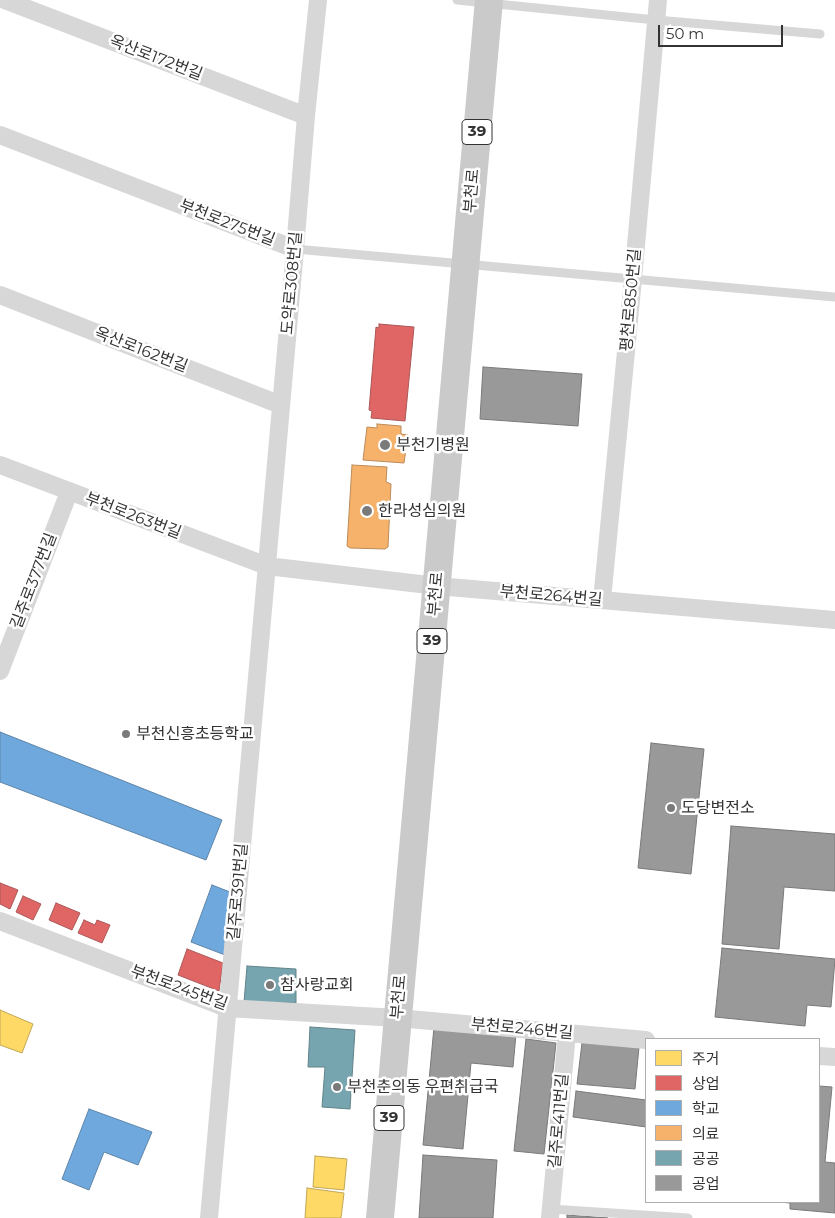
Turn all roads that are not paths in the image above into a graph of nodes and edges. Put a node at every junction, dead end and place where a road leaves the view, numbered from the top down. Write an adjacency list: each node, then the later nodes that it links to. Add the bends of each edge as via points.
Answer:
1 (5, 0): 8 (street, 옥산로172번길)
2 (318, 0): 8 (street, 도약로308번길)
3 (457, 0): 5 (lane)
4 (658, 0): 6 (street, 평천로850번길)
5 (488, 2): 6 (lane); 11 (main road, 부천로 / 39)
6 (656, 20): 7 (lane); 12 (street, 평천로850번길)
7 (820, 34)
8 (306, 116): 10 (street, 도약로308번길)
9 (0, 135): 10 (street, 부천로275번길)
10 (295, 249): 11 (lane, 부천로275번길); 15 (street, 도약로308번길)
11 (465, 264): 12 (lane, 부천로275번길); 19 (main road, 부천로 / 39)
12 (633, 278): 14 (lane, 부천로275번길); 20 (street, 평천로850번길)
13 (0, 295): 15 (street, 옥산로162번길)
14 (835, 297)
15 (282, 405): 18 (street, 도약로308번길)
16 (0, 465): 17 (street, 부천로263번길)
17 (69, 492): 18 (street, 부천로263번길); 22 (street, 길주로377번길)
18 (267, 566): 19 (street, 부천로264번길); 24 (street, 길주로391번길)
19 (437, 586): 20 (street, 부천로264번길); 25 (main road, 부천로 / 39)
20 (602, 600): 21 (street, 부천로264번길)
21 (835, 620)
22 (0, 671)
23 (0, 921): 24 (street, 부천로245번길)
24 (227, 1008): 25 (street, 부천로245번길); 31 (street, 길주로391번길)
25 (397, 1018): 26 (street, 부천로246번길); 32 (main road, 부천로 / 39)
26 (567, 1033): 27 (street, 부천로246번길); 30 (street, 길주로411번길)
27 (645, 1040)
28 (820, 1056): 29 (street)
29 (835, 1057)
30 (550, 1214): 33 (lane, 길주로411번길)
31 (209, 1218)
32 (380, 1218)
33 (688, 1218)

